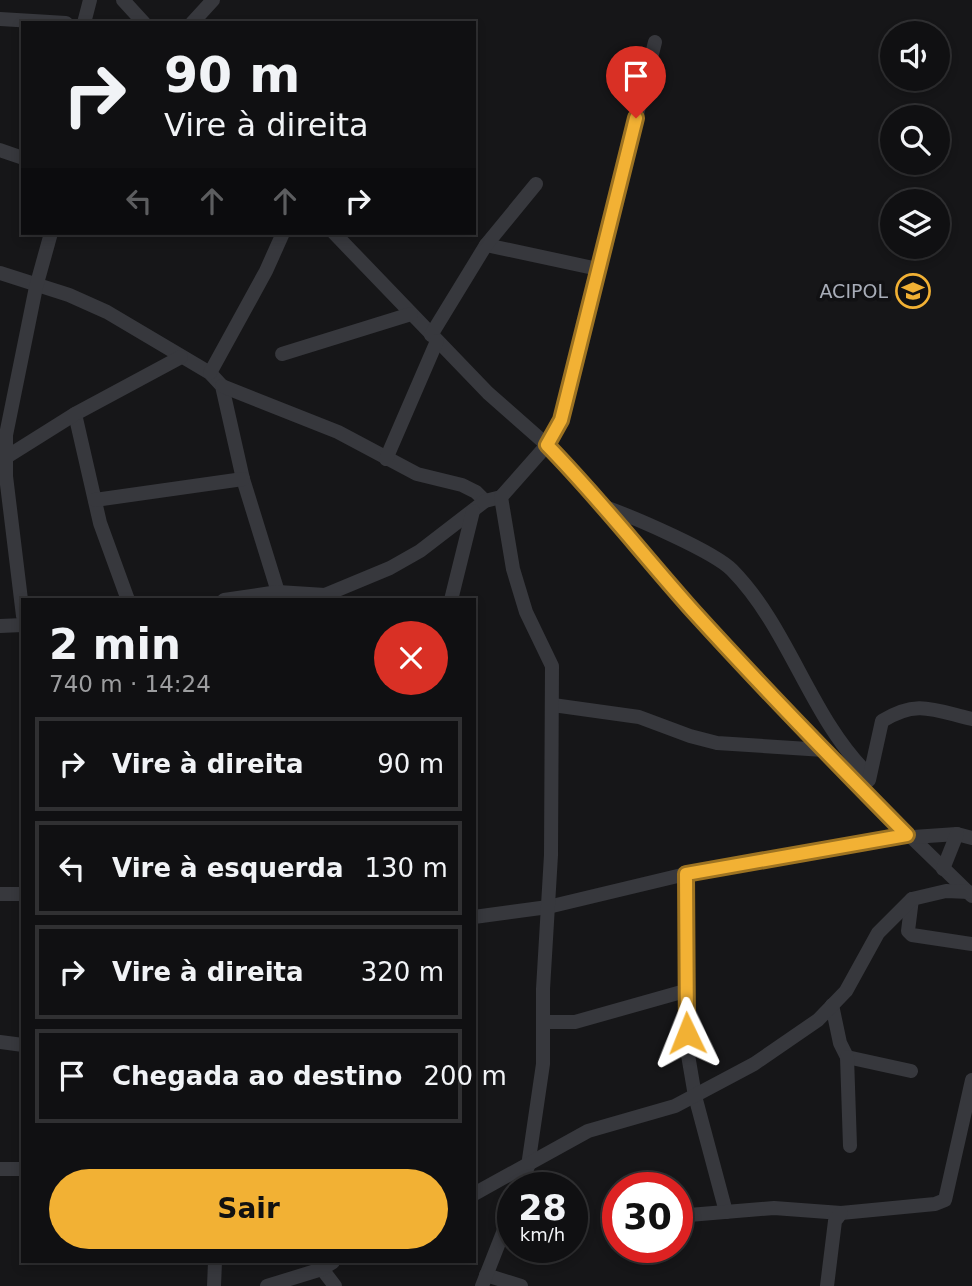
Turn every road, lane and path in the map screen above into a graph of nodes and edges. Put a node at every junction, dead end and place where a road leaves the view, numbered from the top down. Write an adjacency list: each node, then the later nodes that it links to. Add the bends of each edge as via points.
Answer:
1 (90, 0): 6 (street)
2 (123, 0): 7 (street)
3 (213, 0): 8 (street)
4 (0, 19): 5 (street)
5 (33, 21)
6 (85, 21)
7 (142, 21)
8 (194, 21)
9 (655, 42): 17 (street)
10 (0, 150): 11 (street)
11 (21, 157)
12 (536, 184): 16 (street)
13 (50, 235): 19 (street)
14 (282, 235): 24 (street)
15 (336, 235): 20 (street)
16 (486, 245): 17 (street); 21 (street)
17 (598, 269): 27 (street, via 561,420)
18 (0, 273): 19 (street)
19 (36, 287): 23 (street, via 107,312); 28 (street)
20 (411, 314): 21 (street); 22 (street)
21 (434, 338): 27 (street); 29 (street)
22 (282, 354)
23 (181, 357): 24 (street); 26 (street)
24 (209, 373): 25 (street)
25 (222, 386): 29 (street, via 338,432); 30 (street)
26 (75, 414): 28 (street); 32 (street)
27 (547, 445): 31 (street); 34 (street)
28 (2, 459): 40 (street)
29 (386, 459): 33 (street, via 476,492)
30 (243, 479): 32 (street); 35 (street)
31 (501, 497): 33 (street); 43 (street, via 513,569 526,612 552,666)
32 (95, 500): 36 (street)
33 (479, 506): 38 (street, via 420,551); 39 (street)
34 (606, 508): 45 (street, via 694,612); 46 (street, via 656,528 730,568 756,598 824,713)
35 (278, 592): 37 (street); 38 (street)
36 (127, 598)
37 (238, 598)
38 (325, 598)
39 (452, 598)
40 (21, 601)
41 (21, 625): 42 (street)
42 (0, 626)
43 (553, 705): 45 (street, via 639,717 717,743); 56 (street)
44 (972, 719): 46 (street, via 914,706 900,710 882,721)
45 (824, 750): 47 (street)
46 (869, 775): 47 (street)
47 (869, 796): 48 (street)
48 (910, 836): 49 (street); 50 (street); 51 (street)
49 (965, 836): 50 (street)
50 (943, 869): 54 (street)
51 (686, 874): 56 (street); 59 (street)
52 (0, 894): 53 (street)
53 (21, 894)
54 (970, 894): 55 (street, via 946,891)
55 (912, 899): 58 (street, via 908,931 912,935); 60 (street, via 878,933 846,991)
56 (548, 907): 57 (street); 61 (street)
57 (476, 917)
58 (972, 944)
59 (685, 991): 61 (street, via 575,1022); 67 (street, via 687,1049)
60 (832, 1005): 64 (street); 67 (street, via 818,1020 754,1064)
61 (543, 1022): 69 (street, via 543,1064)
62 (0, 1042): 63 (street)
63 (21, 1045)
64 (847, 1057): 65 (street); 68 (street)
65 (911, 1071)
66 (972, 1080): 75 (street, via 945,1200)
67 (695, 1096): 69 (street, via 588,1131); 74 (street)
68 (850, 1146)
69 (528, 1166): 72 (street); 73 (street)
70 (0, 1168): 71 (street)
71 (21, 1170)
72 (526, 1172)
73 (476, 1193)
74 (726, 1212): 75 (street, via 774,1208); 76 (street)
75 (841, 1213): 85 (street, via 835,1221)
76 (693, 1215)
77 (497, 1247): 80 (street)
78 (215, 1263): 81 (street)
79 (328, 1265): 82 (street); 83 (street)
80 (484, 1280): 84 (street)
81 (214, 1286)
82 (267, 1286)
83 (335, 1286)
84 (521, 1286)
85 (827, 1286)

